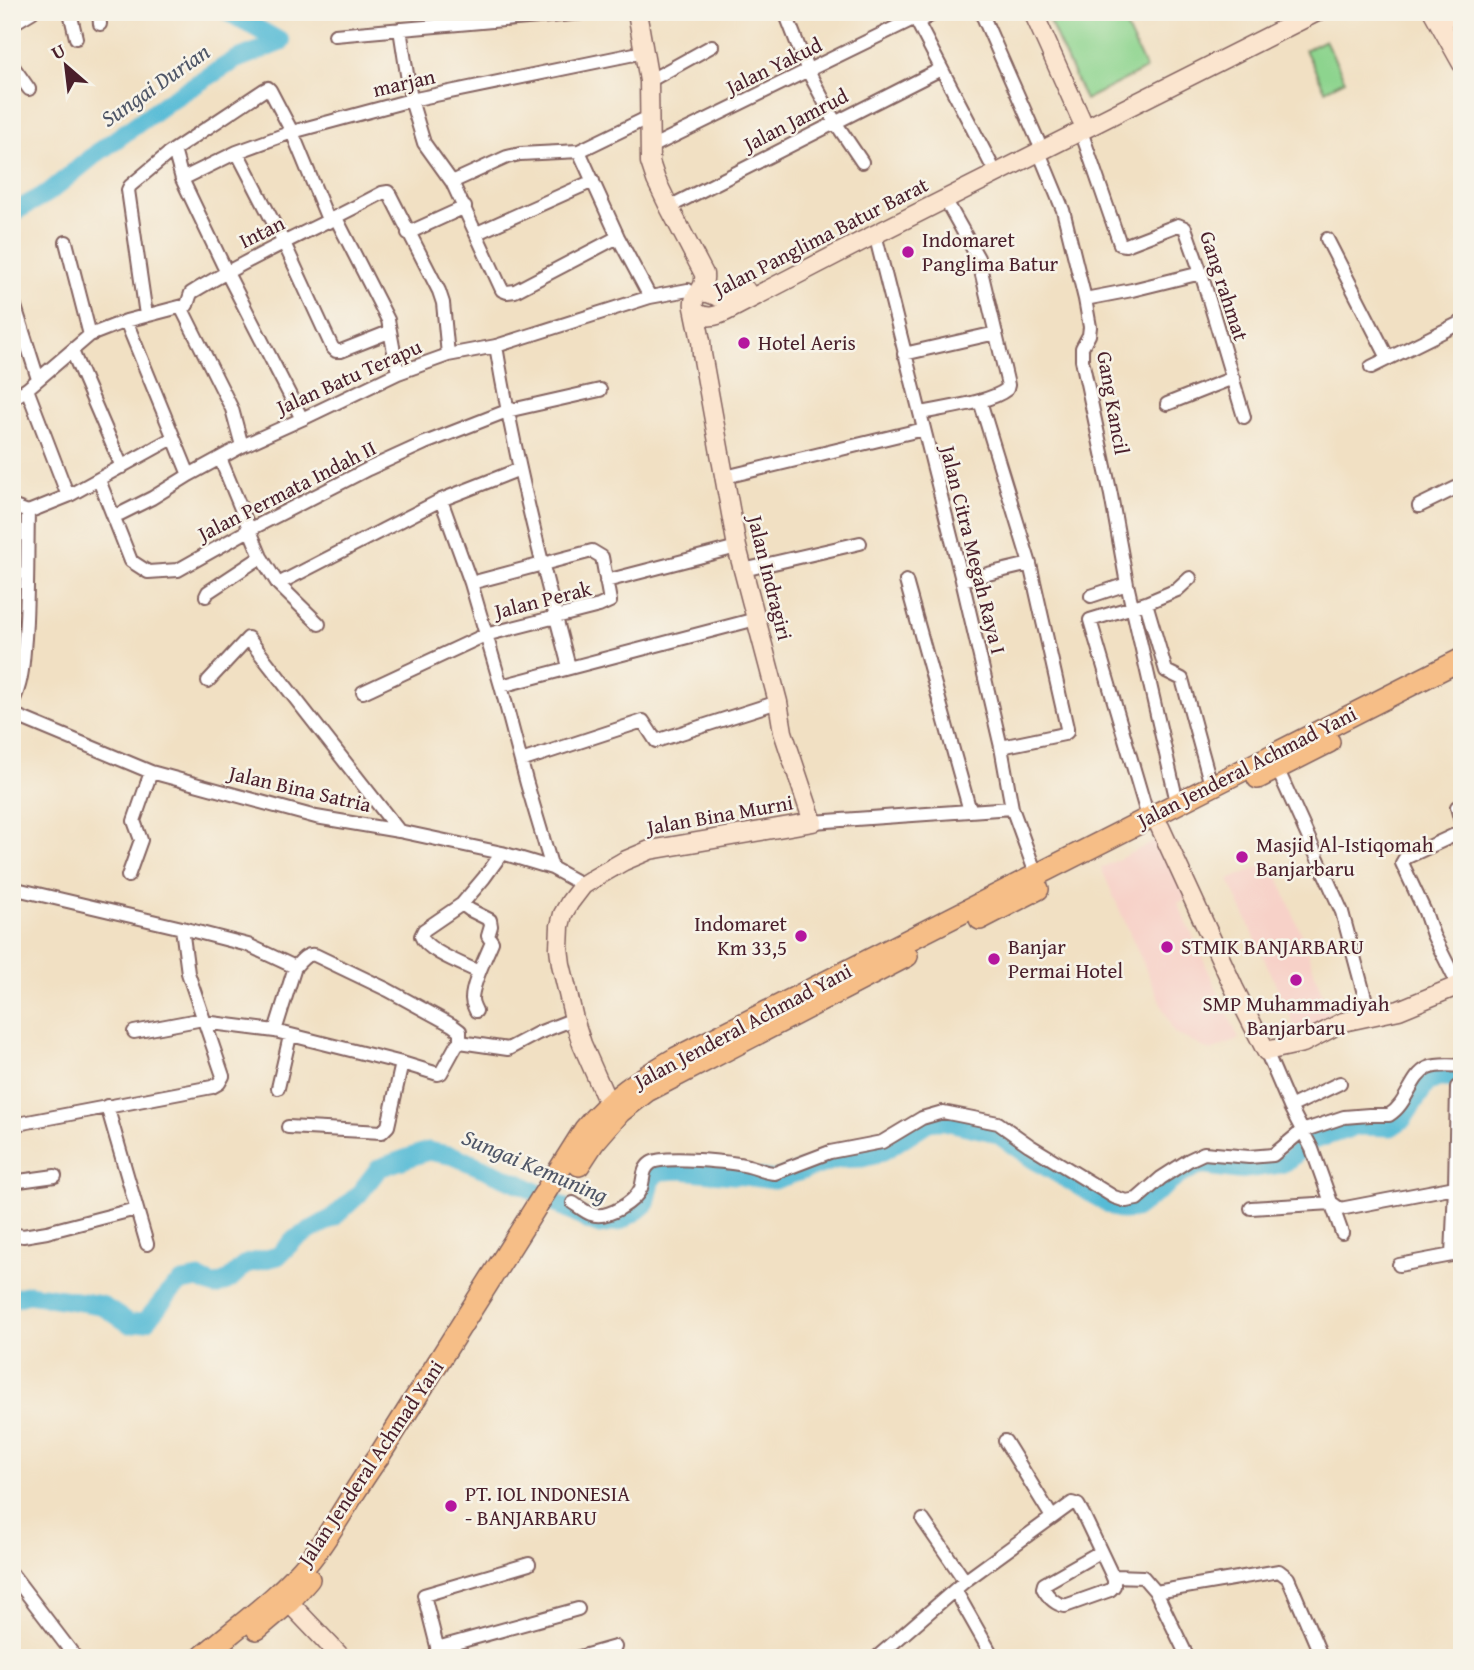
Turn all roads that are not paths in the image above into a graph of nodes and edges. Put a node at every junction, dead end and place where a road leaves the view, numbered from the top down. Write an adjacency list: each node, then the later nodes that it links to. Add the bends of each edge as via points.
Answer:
1 (32, 12): 14 (street)
2 (70, 12): 18 (street)
3 (594, 12): 16 (street)
4 (637, 12): 22 (main road, Jalan Indragiri)
5 (785, 12): 26 (street)
6 (937, 12): 13 (street, Jalan Yakud)
7 (981, 12): 34 (street, Gang Kancil)
8 (1033, 12): 32 (main road)
9 (1292, 12): 21 (main road, Jalan Panglima Batur Barat)
10 (1317, 12): 21 (main road, Jalan Panglima Batur Barat)
11 (1433, 12): 19 (main road)
12 (1453, 12): 15 (main road)
13 (915, 18): 25 (street); 26 (street, Jalan Yakud)
14 (12, 24)
15 (1462, 26)
16 (400, 29): 17 (street); 29 (street)
17 (335, 35)
18 (76, 38)
19 (1457, 41): 23 (main road)
20 (712, 46): 27 (street)
21 (1233, 48): 32 (main road, Jalan Panglima Batur Barat)
22 (644, 52): 27 (main road, Jalan Indragiri); 29 (street, marjan)
23 (1462, 64)
24 (12, 65): 28 (street)
25 (942, 69): 31 (street, Jalan Jamrud); 40 (street)
26 (808, 71): 31 (street); 35 (street, Jalan Yakud)
27 (649, 81): 30 (main road, Jalan Indragiri)
28 (29, 89)
29 (411, 100): 33 (street, marjan); 43 (street, via 424,143)
30 (649, 117): 35 (main road, Jalan Indragiri); 37 (street)
31 (835, 122): 39 (street); 45 (street, Jalan Jamrud)
32 (1081, 125): 34 (main road, Jalan Panglima Batur Barat); 56 (street, Gang rahmat, via 1121,244 1183,226)
33 (292, 132): 36 (street, via 268,88); 38 (street, marjan); 47 (street)
34 (1039, 147): 40 (main road, Jalan Panglima Batur Barat); 44 (main road, Jalan Panglima Batur Barat); 59 (street, Gang Kancil, via 1063,210)
35 (649, 148): 45 (main road, Jalan Indragiri)
36 (174, 150): 41 (street); 62 (street, via 128,190)
37 (579, 151): 42 (street); 43 (street, via 520,154)
38 (237, 152): 41 (street, marjan); 54 (street)
39 (862, 162)
40 (992, 164): 60 (main road, Jalan Panglima Batur Barat, via 732,297 706,292)
41 (182, 179): 55 (street)
42 (593, 181): 49 (street); 51 (street)
43 (452, 182): 46 (street)
44 (945, 199): 50 (main road, Jalan Panglima Batur Barat); 67 (street, via 978,258)
45 (668, 206): 60 (main road, Jalan Indragiri, via 704,274)
46 (465, 207): 48 (street); 49 (street)
47 (332, 220): 48 (street, Intan, via 388,192); 54 (street, Intan); 66 (street, via 388,320)
48 (408, 233): 73 (street, Intan, via 443,303)
49 (477, 233): 51 (street, via 502,290 507,292)
50 (875, 234): 63 (main road, Jalan Panglima Batur Barat); 72 (street, Jalan Citra Megah Raya I)
51 (618, 237): 58 (street)
52 (1327, 239): 74 (street)
53 (66, 242): 68 (street)
54 (284, 243): 55 (street, Intan); 66 (street, via 336,351)
55 (226, 271): 61 (street, Intan, via 191,293 187,305); 87 (street)
56 (1201, 273): 59 (street); 77 (street, Gang rahmat)
57 (12, 297): 78 (street)
58 (650, 297): 60 (street, Jalan Batu Terapu, via 688,290); 70 (street, Jalan Batu Terapu)
59 (1085, 299): 117 (street, Gang Kancil, via 1090,331 1082,360)
60 (697, 300): 63 (main road, Jalan Panglima Batur Barat, via 703,317); 69 (main road, Jalan Indragiri)
61 (181, 307): 62 (street); 90 (street, via 232,409)
62 (146, 315): 64 (street)
63 (715, 317): 69 (main road)
64 (126, 321): 68 (street); 89 (street)
65 (1462, 321): 74 (street)
66 (389, 332): 76 (street)
67 (996, 333): 72 (street); 82 (street, via 1008,385 1001,394)
68 (90, 335): 71 (street)
69 (701, 341): 95 (main road, Jalan Indragiri)
70 (496, 346): 73 (street, Jalan Batu Terapu); 84 (street)
71 (72, 351): 78 (street); 92 (street)
72 (904, 354): 85 (street, Jalan Citra Megah Raya I)
73 (447, 355): 76 (street, Jalan Batu Terapu)
74 (1388, 358): 75 (street)
75 (1371, 367)
76 (398, 373): 87 (street, Jalan Batu Terapu)
77 (1233, 378): 83 (street); 86 (street, Gang rahmat)
78 (38, 379): 79 (street)
79 (27, 389): 81 (street); 98 (street)
80 (600, 390): 84 (street, Jalan Permata Indah II)
81 (12, 399)
82 (980, 401): 85 (street); 109 (street)
83 (1167, 404)
84 (507, 411): 93 (street); 104 (street, Jalan Permata Indah II, via 368,469)
85 (921, 413): 88 (street, Jalan Citra Megah Raya I)
86 (1244, 418)
87 (302, 419): 90 (street, Jalan Batu Terapu)
88 (924, 429): 95 (street); 113 (street, Jalan Citra Megah Raya I)
89 (173, 438): 92 (street); 94 (street)
90 (242, 446): 91 (street, Jalan Batu Terapu)
91 (219, 457): 94 (street, Jalan Batu Terapu); 104 (street)
92 (122, 467): 96 (street)
93 (520, 469): 99 (street); 108 (street)
94 (189, 475): 103 (street, Jalan Batu Terapu)
95 (725, 477): 106 (main road, Jalan Indragiri)
96 (99, 480): 98 (street); 103 (street, Jalan Permata Indah II)
97 (1462, 485): 101 (street)
98 (68, 496): 102 (street)
99 (442, 500): 115 (street); 116 (street)
100 (12, 506): 102 (street)
101 (1419, 506)
102 (28, 512): 134 (street, via 22,674)
103 (113, 515): 104 (street, Jalan Permata Indah II, via 131,561 148,572 178,570)
104 (249, 530): 107 (street)
105 (860, 543): 110 (street)
106 (737, 547): 110 (main road, Jalan Indragiri); 112 (street)
107 (261, 557): 116 (street); 118 (street)
108 (542, 563): 112 (street, via 592,551 602,557); 115 (street); 122 (street)
109 (1030, 564): 113 (street); 136 (street, via 1068,728 1064,734)
110 (743, 570): 123 (main road, Jalan Indragiri)
111 (1190, 578): 120 (street, via 1177,590)
112 (606, 580): 122 (street, Jalan Perak, via 610,601)
113 (962, 580): 136 (street, Jalan Citra Megah Raya I)
114 (906, 581): 144 (street)
115 (471, 583): 125 (street)
116 (278, 584): 124 (street)
117 (1127, 584): 119 (street); 121 (street, Gang Kancil)
118 (206, 596)
119 (1091, 596)
120 (1146, 603): 121 (street); 140 (street, via 1166,671 1182,679)
121 (1132, 608): 141 (street, Gang Kancil); 146 (street, via 1090,620)
122 (555, 617): 125 (street, Jalan Perak); 127 (street)
123 (756, 619): 127 (street); 133 (main road, Jalan Indragiri)
124 (319, 624)
125 (485, 635): 130 (street); 131 (street, Jalan Perak)
126 (1462, 659): 132 (highway, Jalan Jenderal Achmad Yani)
127 (569, 667): 130 (street)
128 (1462, 675): 132 (highway, Jalan Jenderal Achmad Yani)
129 (208, 681): 147 (street, via 248,638)
130 (501, 686): 137 (street)
131 (363, 692)
132 (1396, 700): 138 (highway, Jalan Jenderal Achmad Yani); 140 (highway, Jalan Jenderal Achmad Yani)
133 (778, 702): 137 (street, via 656,741 643,721); 145 (main road, Jalan Indragiri, via 783,732)
134 (12, 703)
135 (12, 714): 139 (street, Jalan Bina Satria)
136 (1001, 747): 143 (street, Jalan Citra Megah Raya I)
137 (521, 761): 150 (street)
138 (1277, 768): 146 (highway, Jalan Jenderal Achmad Yani); 163 (street, via 1342,912)
139 (151, 772): 147 (street, Jalan Bina Satria, via 316,817); 152 (street, via 134,821 141,840)
140 (1212, 785): 141 (highway, Jalan Jenderal Achmad Yani)
141 (1177, 803): 146 (highway, Jalan Jenderal Achmad Yani)
142 (1462, 805): 148 (street, via 1457,807)
143 (1012, 808): 144 (street); 151 (street, Jalan Citra Megah Raya I)
144 (970, 811): 145 (street)
145 (813, 822): 153 (main road, Jalan Bina Murni, via 650,850)
146 (1154, 822): 151 (highway, Jalan Jenderal Achmad Yani); 157 (highway, Jalan Jenderal Achmad Yani); 170 (main road)
147 (400, 831): 149 (street, Jalan Bina Satria)
148 (1461, 832): 160 (street, via 1402,863)
149 (502, 853): 150 (street, Jalan Bina Satria); 155 (street)
150 (552, 867): 153 (street, Jalan Bina Satria)
151 (1036, 874): 157 (highway, Jalan Jenderal Achmad Yani)
152 (128, 876)
153 (583, 885): 164 (main road, Jalan Bina Murni, via 560,926 561,964)
154 (12, 888): 156 (street)
155 (462, 904): 159 (street, via 489,920 491,926 488,936 492,942); 159 (street, via 421,936 429,947)
156 (182, 928): 158 (street, via 248,945); 165 (street, via 188,973)
157 (905, 948): 161 (highway, Jalan Jenderal Achmad Yani)
158 (295, 967): 166 (street); 169 (street, via 315,955 452,1025 460,1031)
159 (479, 972): 162 (street, via 472,998)
160 (1460, 985): 163 (main road, via 1399,1010)
161 (811, 997): 176 (highway, Jalan Jenderal Achmad Yani, via 676,1058); 185 (highway, Jalan Jenderal Achmad Yani, via 648,1091 620,1112)
162 (476, 1011)
163 (1370, 1016): 170 (main road, via 1343,1022 1303,1043)
164 (574, 1019): 169 (street, via 508,1049); 176 (main road, Jalan Bina Murni)
165 (204, 1020): 166 (street); 167 (street); 177 (street, via 223,1076 219,1083)
166 (275, 1031): 168 (street)
167 (134, 1032)
168 (289, 1036): 171 (street); 175 (street)
169 (460, 1042): 171 (street, via 439,1074)
170 (1266, 1051): 178 (street)
171 (402, 1063): 180 (street, via 388,1126 382,1132)
172 (1462, 1066): 181 (street, via 1428,1069 1389,1115 1344,1117)
173 (1340, 1083): 178 (street)
174 (1457, 1087): 184 (street)
175 (278, 1088)
176 (608, 1103): 185 (highway, Jalan Jenderal Achmad Yani, via 585,1129)
177 (107, 1106): 179 (street); 188 (street)
178 (1290, 1107): 181 (street)
179 (12, 1125)
180 (288, 1127)
181 (1303, 1132): 185 (street, via 1273,1155 1205,1153 1137,1199 1126,1201 998,1123 943,1112 922,1118 882,1142 830,1152 775,1173 695,1160 657,1161 646,1169 630,1202 607,1214 593,1216); 186 (street)
182 (55, 1176): 183 (street)
183 (12, 1182)
184 (1455, 1188): 186 (street, via 1340,1209); 192 (street)
185 (564, 1189): 204 (highway, Jalan Jenderal Achmad Yani, via 544,1207)
186 (1332, 1203): 187 (street); 189 (street)
187 (1251, 1208)
188 (136, 1209): 190 (street, via 47,1232); 191 (street)
189 (1342, 1233)
190 (12, 1234)
191 (147, 1244)
192 (1457, 1254): 193 (street)
193 (1399, 1265)
194 (1004, 1441): 195 (street)
195 (1052, 1517): 197 (street, via 1072,1503 1078,1505); 201 (street)
196 (923, 1521): 201 (street)
197 (1100, 1552): 199 (street); 199 (street, via 1044,1584 1044,1591 1065,1606 1110,1590 1114,1586)
198 (529, 1564): 207 (street, via 424,1595)
199 (1111, 1573): 203 (street, via 1143,1577)
200 (12, 1574): 209 (street)
201 (965, 1581): 202 (street)
202 (955, 1590): 208 (street); 215 (street)
203 (1157, 1592): 216 (street); 217 (street, via 1279,1571 1288,1578)
204 (279, 1601): 210 (highway, Jalan Jenderal Achmad Yani); 211 (highway, Jalan Jenderal Achmad Yani); 212 (main road); 213 (main road)
205 (578, 1609): 207 (street)
206 (615, 1647): 214 (street)
207 (439, 1653)
208 (993, 1657)
209 (76, 1658)
210 (201, 1658)
211 (221, 1658)
212 (328, 1658)
213 (342, 1658)
214 (576, 1658)
215 (876, 1658)
216 (1188, 1658)
217 (1322, 1658)

